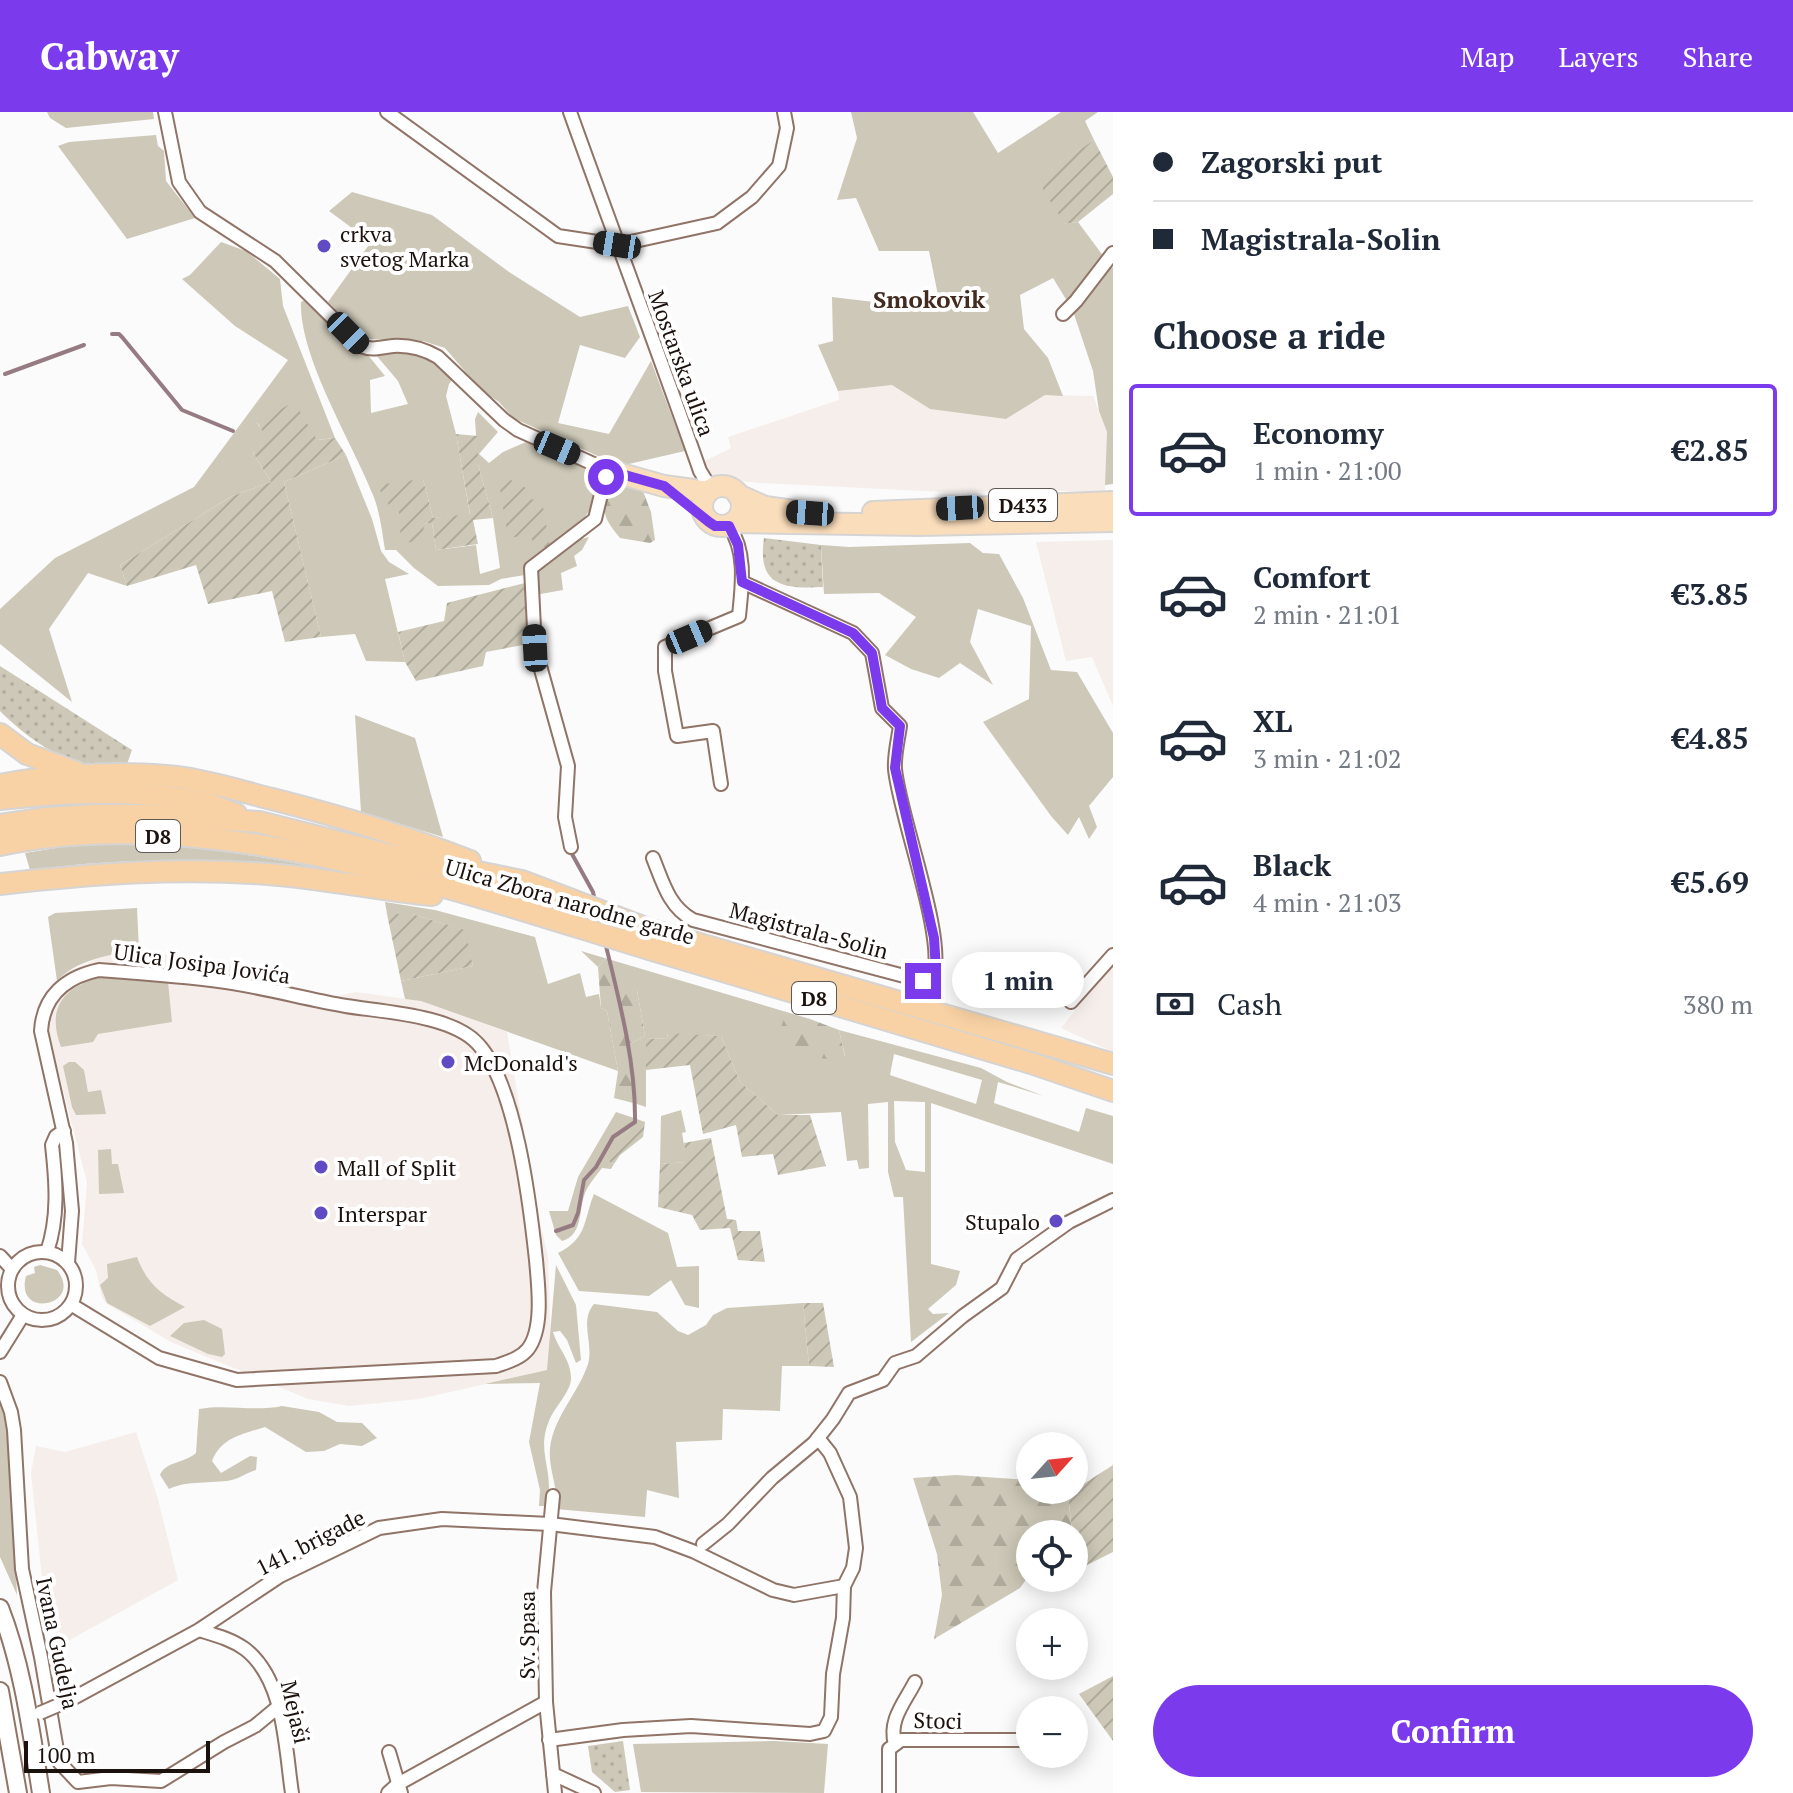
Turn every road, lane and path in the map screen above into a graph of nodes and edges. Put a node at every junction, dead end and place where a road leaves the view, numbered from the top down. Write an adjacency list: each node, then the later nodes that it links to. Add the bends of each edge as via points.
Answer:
1 (387, 112): 5 (street, via 558,236)
2 (570, 112): 5 (street, Mostarska ulica)
3 (784, 112): 5 (street, via 787,128 779,166 752,197 717,223)
4 (166, 118): 8 (street, via 179,182 200,212 275,261 361,346 427,350 518,430)
5 (617, 245): 10 (street, Mostarska ulica)
6 (1113, 253): 7 (street)
7 (1063, 314)
8 (607, 470): 9 (main road, D433); 24 (street, via 595,519 531,568 535,648 568,766 565,817)
9 (664, 486): 10 (main road, D433); 14 (main road, D433)
10 (710, 490): 11 (main road, D433, via 729,487); 14 (main road, via 702,504 705,517)
11 (738, 495): 12 (main road, D433, via 775,509 835,514); 14 (main road, via 741,513)
12 (1113, 502)
13 (1113, 521): 14 (main road, D433)
14 (724, 524): 15 (street, via 738,545)
15 (742, 582): 18 (street, via 739,616 665,647 677,736 713,731); 25 (street, Magistrala-Solin, via 853,633 872,653 882,708 900,726 895,768 934,938 936,970 923,981 693,920 678,912)
16 (0, 734): 17 (highway, via 48,764)
17 (96, 776): 19 (highway); 26 (highway, via 146,775 216,784 398,834)
18 (721, 784)
19 (0, 785)
20 (0, 799): 21 (highway, via 124,792 209,804)
21 (259, 822): 22 (highway, Ulica Zbora narodne garde / D8, via 146,815); 26 (highway, Ulica Zbora narodne garde / D8)
22 (0, 825)
23 (0, 845): 28 (highway, Ulica Zbora narodne garde / D8, via 139,835 275,848 368,867)
24 (571, 847)
25 (653, 858)
26 (522, 881): 29 (highway, Ulica Zbora narodne garde / D8)
27 (0, 884): 28 (highway, via 111,872 267,874)
28 (530, 912): 29 (highway, Ulica Zbora narodne garde / D8)
29 (646, 938): 32 (highway, Ulica Zbora narodne garde / D8); 33 (highway, Ulica Zbora narodne garde / D8)
30 (1113, 955): 31 (street)
31 (1071, 1002)
32 (1113, 1064)
33 (1113, 1091)
34 (64, 1131): 36 (street, via 52,1145 56,1213); 38 (street, via 72,1211); 40 (street, Ulica Josipa Jovića, via 41,1020 48,1001 71,978 99,970 229,983 457,1029 478,1043 506,1097 529,1195 540,1300 527,1350 496,1366 237,1380 159,1358)
35 (1113, 1200): 44 (street, via 1069,1222 1017,1259 1002,1288 916,1356 895,1363 883,1380 849,1393)
36 (47, 1252): 38 (street); 39 (street, via 27,1255)
37 (0, 1256): 39 (street)
38 (68, 1263): 40 (street, via 77,1283)
39 (12, 1269): 41 (street, via 10,1299)
40 (72, 1305): 41 (street, via 55,1319)
41 (23, 1315): 42 (street)
42 (0, 1352)
43 (0, 1382): 54 (street, Ivana Gudelja, via 14,1430 22,1569 59,1762 78,1782 161,1781)
44 (818, 1438): 47 (street); 48 (street, via 850,1497 856,1548)
45 (553, 1496): 46 (street, Sv. Spasa)
46 (550, 1524): 48 (street, 141. brigade, via 655,1537 794,1595); 50 (street, 141. brigade, via 442,1519 379,1528 280,1576); 53 (street, Sv. Spasa, via 544,1592)
47 (703, 1544)
48 (844, 1586): 57 (street, via 831,1717 824,1731 691,1726)
49 (0, 1608): 55 (street)
50 (199, 1630): 54 (street, Mejaši, via 246,1650 265,1670); 55 (street, 141. brigade, bridge)
51 (915, 1682): 59 (street, via 895,1718)
52 (0, 1691): 56 (street)
53 (546, 1702): 57 (street, Sv. Spasa); 62 (street)
54 (278, 1707): 65 (street, Mejaši)
55 (35, 1716): 56 (street, 141. brigade); 64 (street)
56 (4, 1730): 63 (street)
57 (549, 1740): 61 (street, Sv. Spasa)
58 (1016, 1740): 59 (street, Stoci, via 934,1738)
59 (895, 1744): 68 (street, Stoci, via 889,1749)
60 (389, 1752): 62 (street)
61 (553, 1774): 66 (street, Sv. Spasa); 67 (street)
62 (396, 1790)
63 (18, 1793)
64 (41, 1793)
65 (292, 1793)
66 (555, 1793)
67 (594, 1793)
68 (889, 1793)

